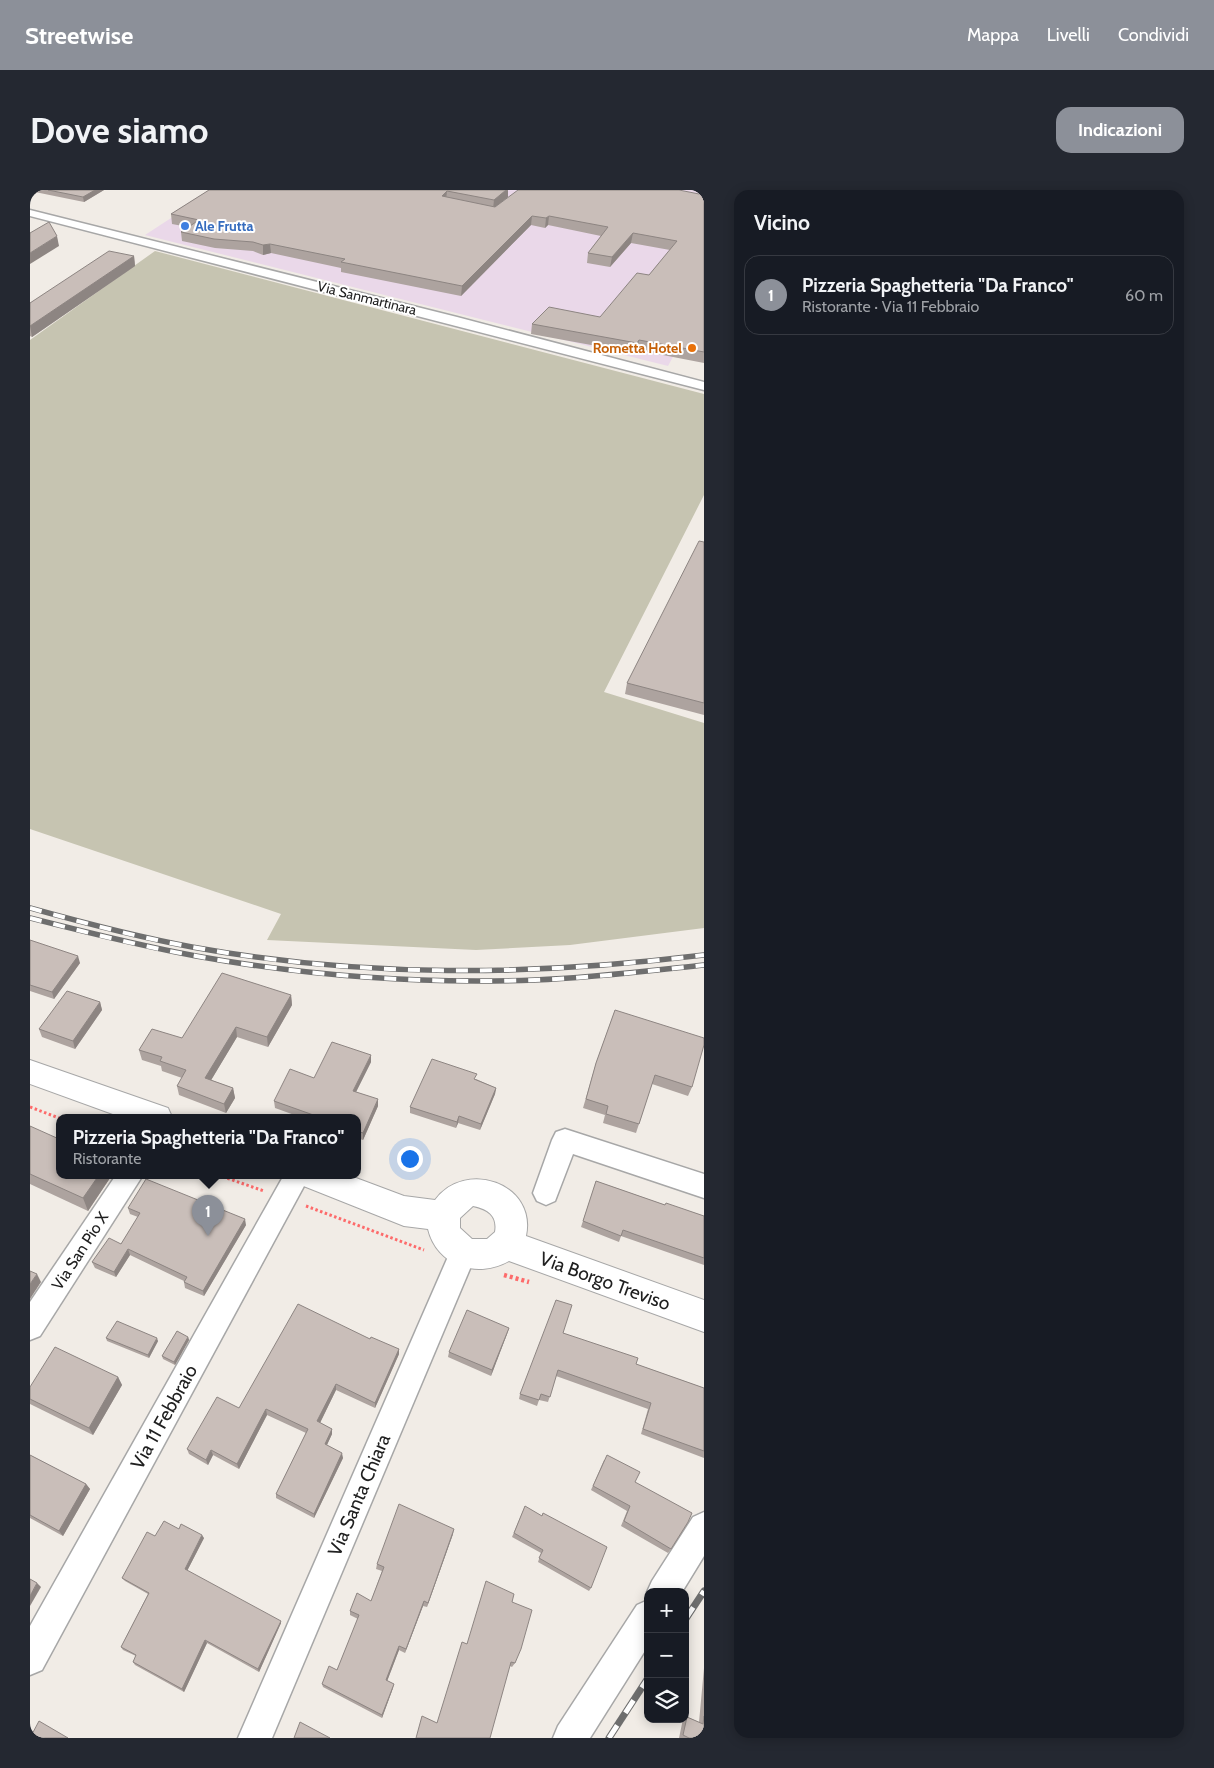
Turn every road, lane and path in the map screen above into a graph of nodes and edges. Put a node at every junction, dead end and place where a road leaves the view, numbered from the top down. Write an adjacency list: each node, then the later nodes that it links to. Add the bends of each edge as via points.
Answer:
1 (30, 213): 2 (street, Via Sanmartinara)
2 (704, 386)
3 (30, 1072): 5 (street)
4 (30, 1107): 6 (path)
5 (148, 1114)
6 (56, 1117)
7 (127, 1179): 16 (street, Via San Pio X)
8 (295, 1179): 20 (street, Via 11 Febbraio)
9 (322, 1179): 12 (street, via 404,1211)
10 (704, 1186): 11 (street, via 565,1140)
11 (546, 1193)
12 (444, 1216): 13 (street, via 447,1207 462,1195 472,1192 492,1196 501,1201 511,1217 513,1226); 14 (street, via 445,1233)
13 (507, 1243): 14 (street, via 483,1256); 15 (street, Via Borgo Treviso)
14 (464, 1252): 21 (street, Via Santa Chiara)
15 (704, 1316)
16 (30, 1326)
17 (704, 1528): 18 (street)
18 (666, 1588)
19 (644, 1622): 22 (street)
20 (30, 1658)
21 (255, 1738)
22 (570, 1738)

